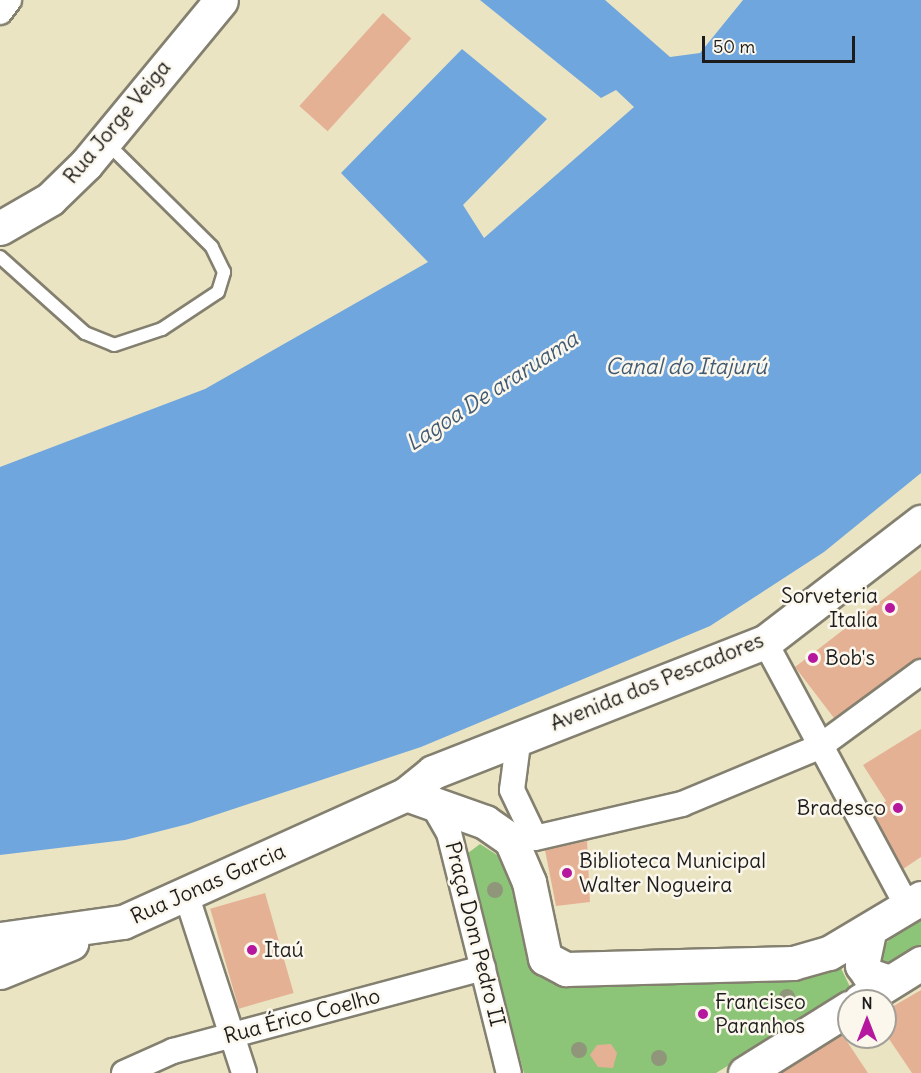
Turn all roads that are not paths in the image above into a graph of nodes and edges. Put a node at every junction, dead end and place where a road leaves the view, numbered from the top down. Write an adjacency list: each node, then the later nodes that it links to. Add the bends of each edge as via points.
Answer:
1 (9, 0): 3 (street)
2 (221, 0): 4 (main road, Rua Jorge Veiga)
3 (0, 12)
4 (105, 141): 5 (main road, Rua Jorge Veiga, via 50,199); 6 (lane, via 212,247 224,272 218,292 162,329 114,345 86,333)
5 (0, 228)
6 (0, 257)
7 (921, 522): 8 (main road, Avenida dos Pescadores)
8 (765, 642): 10 (main road, Avenida dos Pescadores); 11 (street)
9 (921, 672): 11 (street)
10 (519, 736): 12 (main road, Avenida dos Pescadores, via 433,772); 13 (street, via 512,790)
11 (819, 747): 13 (street, via 682,804); 16 (street)
12 (418, 797): 14 (main road, via 485,822 511,840); 15 (main road, Rua Jonas Garcia); 21 (street, Praça Dom Pedro II, via 449,833)
13 (535, 838): 14 (street, via 535,870)
14 (529, 882): 18 (main road, via 545,958 566,969 793,963 828,953)
15 (186, 894): 17 (main road, Rua Jonas Garcia); 26 (street)
16 (914, 902): 18 (main road)
17 (123, 922): 19 (main road, Rua Jonas Garcia); 22 (main road)
18 (869, 932): 23 (main road, via 862,966 869,975)
19 (0, 939)
20 (921, 963): 23 (main road)
21 (483, 968): 26 (street, Rua Érico Coelho); 29 (street, Praça Dom Pedro II)
22 (0, 972)
23 (889, 982): 24 (main road)
24 (878, 989)
25 (837, 1016): 30 (main road)
26 (232, 1035): 27 (street, Rua Érico Coelho, via 173,1051); 28 (street)
27 (124, 1073)
28 (244, 1073)
29 (509, 1073)
30 (745, 1073)

